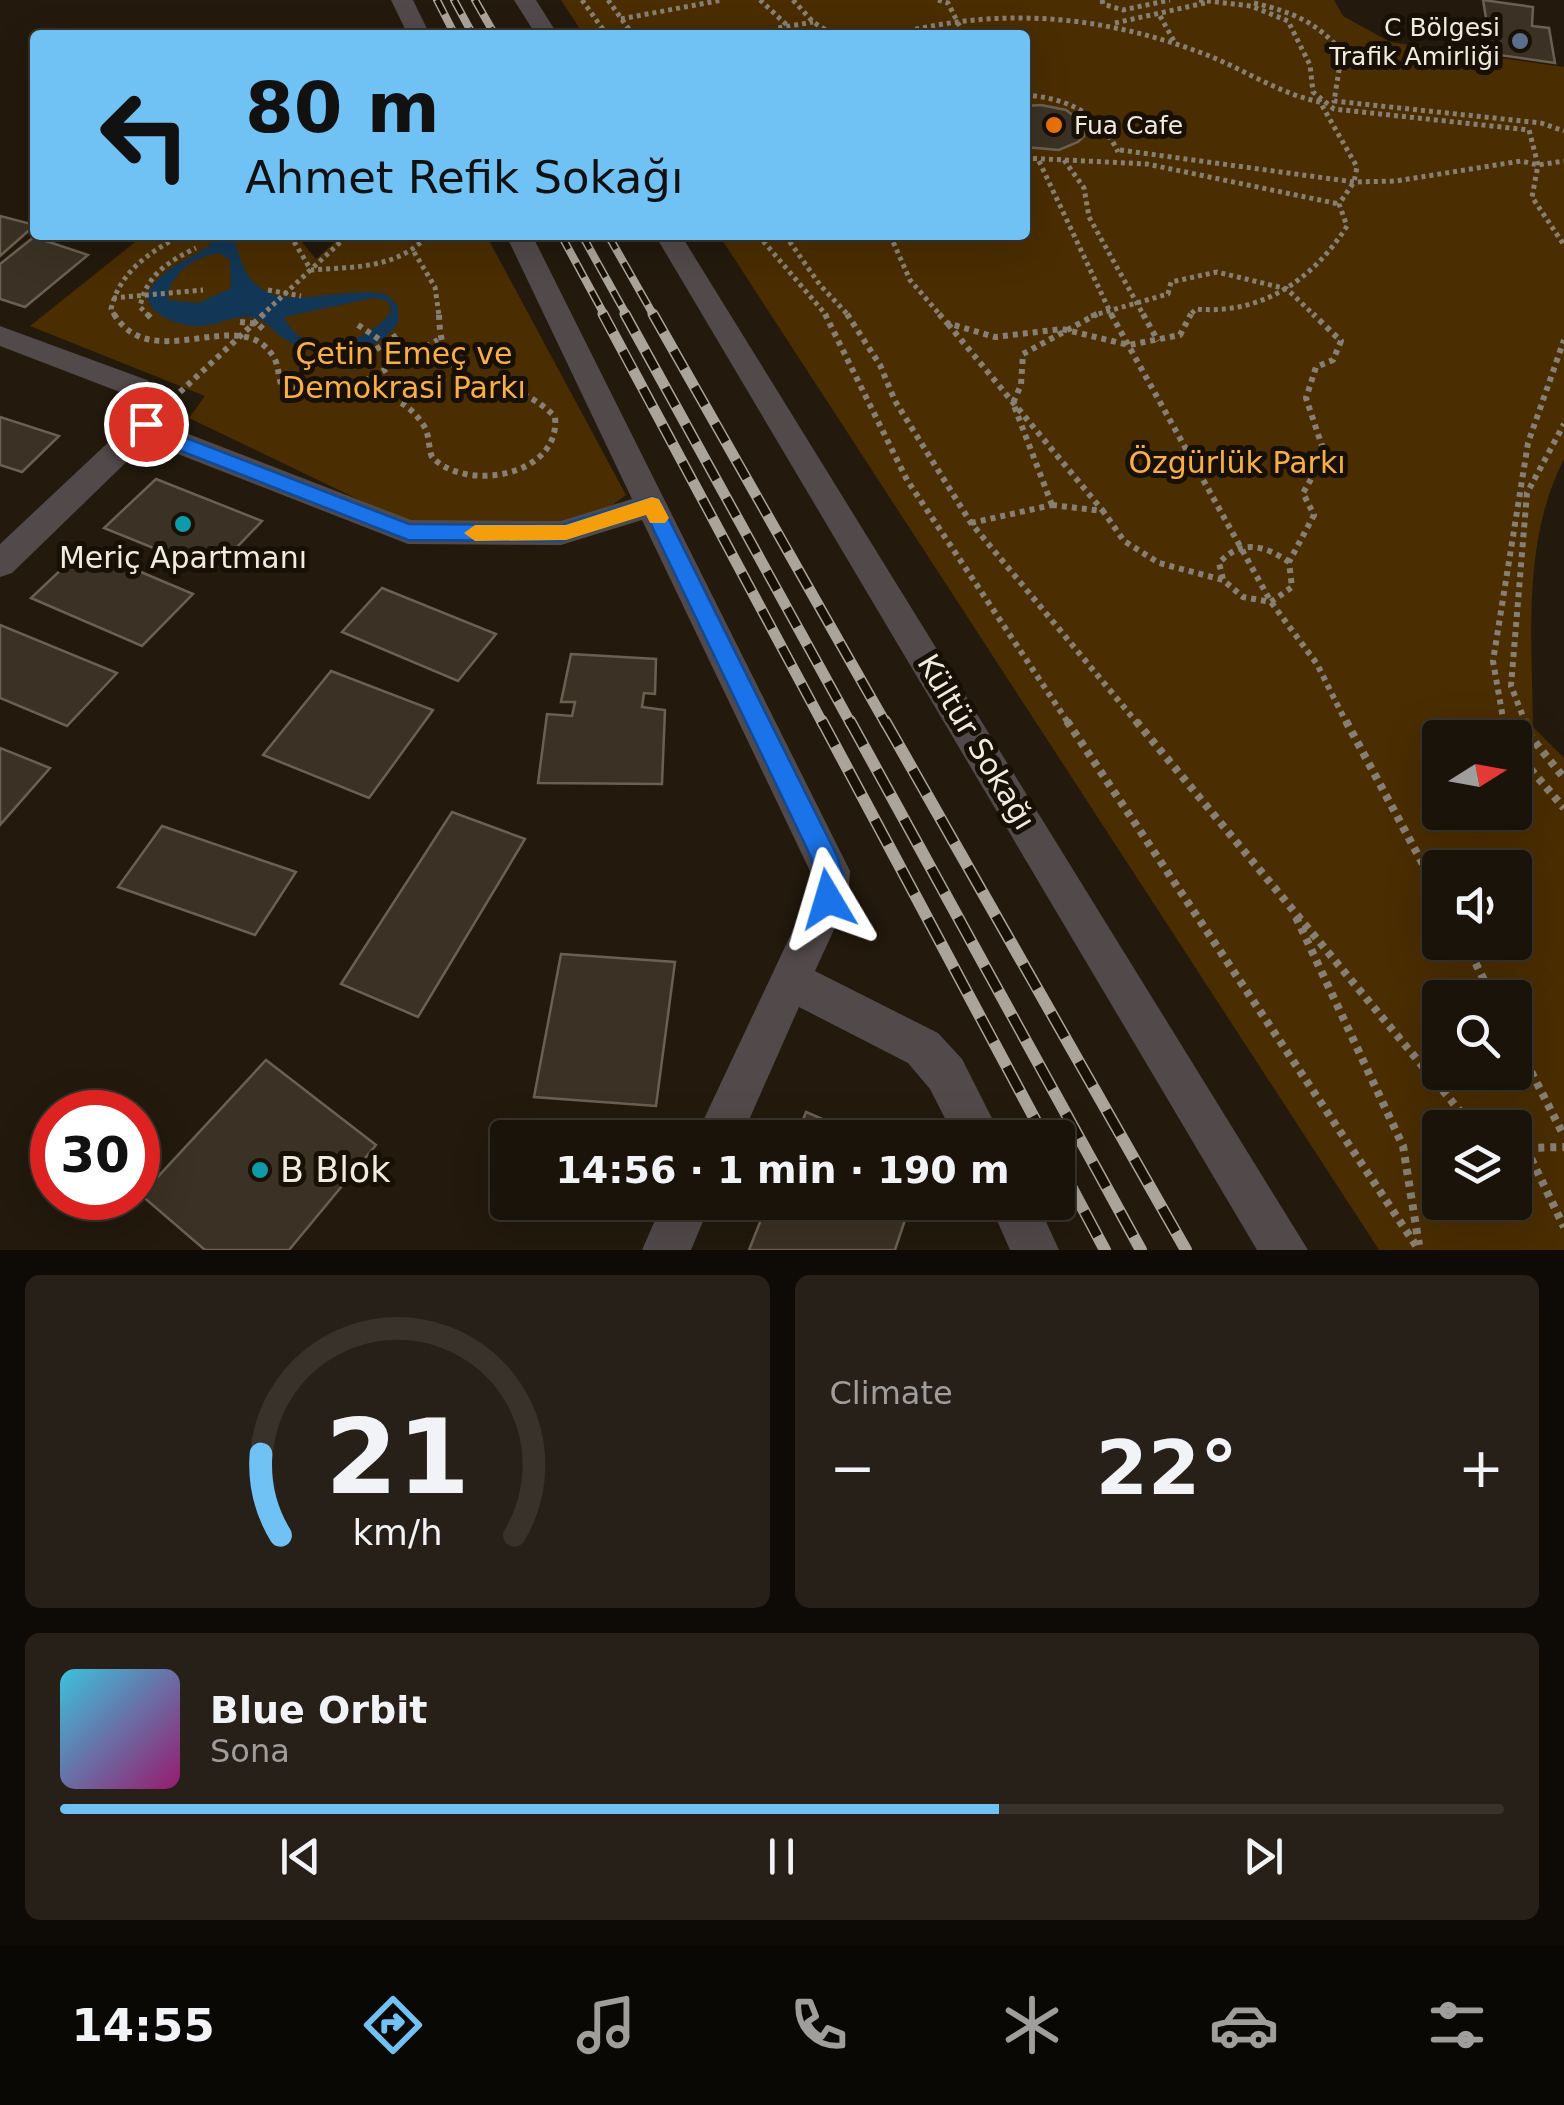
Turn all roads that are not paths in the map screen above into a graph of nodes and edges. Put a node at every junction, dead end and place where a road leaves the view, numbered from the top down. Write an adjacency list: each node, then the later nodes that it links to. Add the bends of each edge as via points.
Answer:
1 (402, 0): 3 (street)
2 (526, 0): 4 (street)
3 (417, 30)
4 (544, 30)
5 (521, 240): 9 (street)
6 (671, 240): 18 (street, Kültür Sokağı)
7 (0, 336): 8 (street, via 142,390 154,404)
8 (146, 424): 9 (street, via 408,532 561,533); 10 (street)
9 (652, 505): 11 (street, via 830,871 828,899)
10 (0, 564)
11 (790, 980): 12 (street); 13 (street, via 924,1048)
12 (726, 1120)
13 (970, 1120)
14 (680, 1220): 16 (street)
15 (1021, 1220): 17 (street)
16 (666, 1250)
17 (1036, 1250)
18 (1284, 1250)

